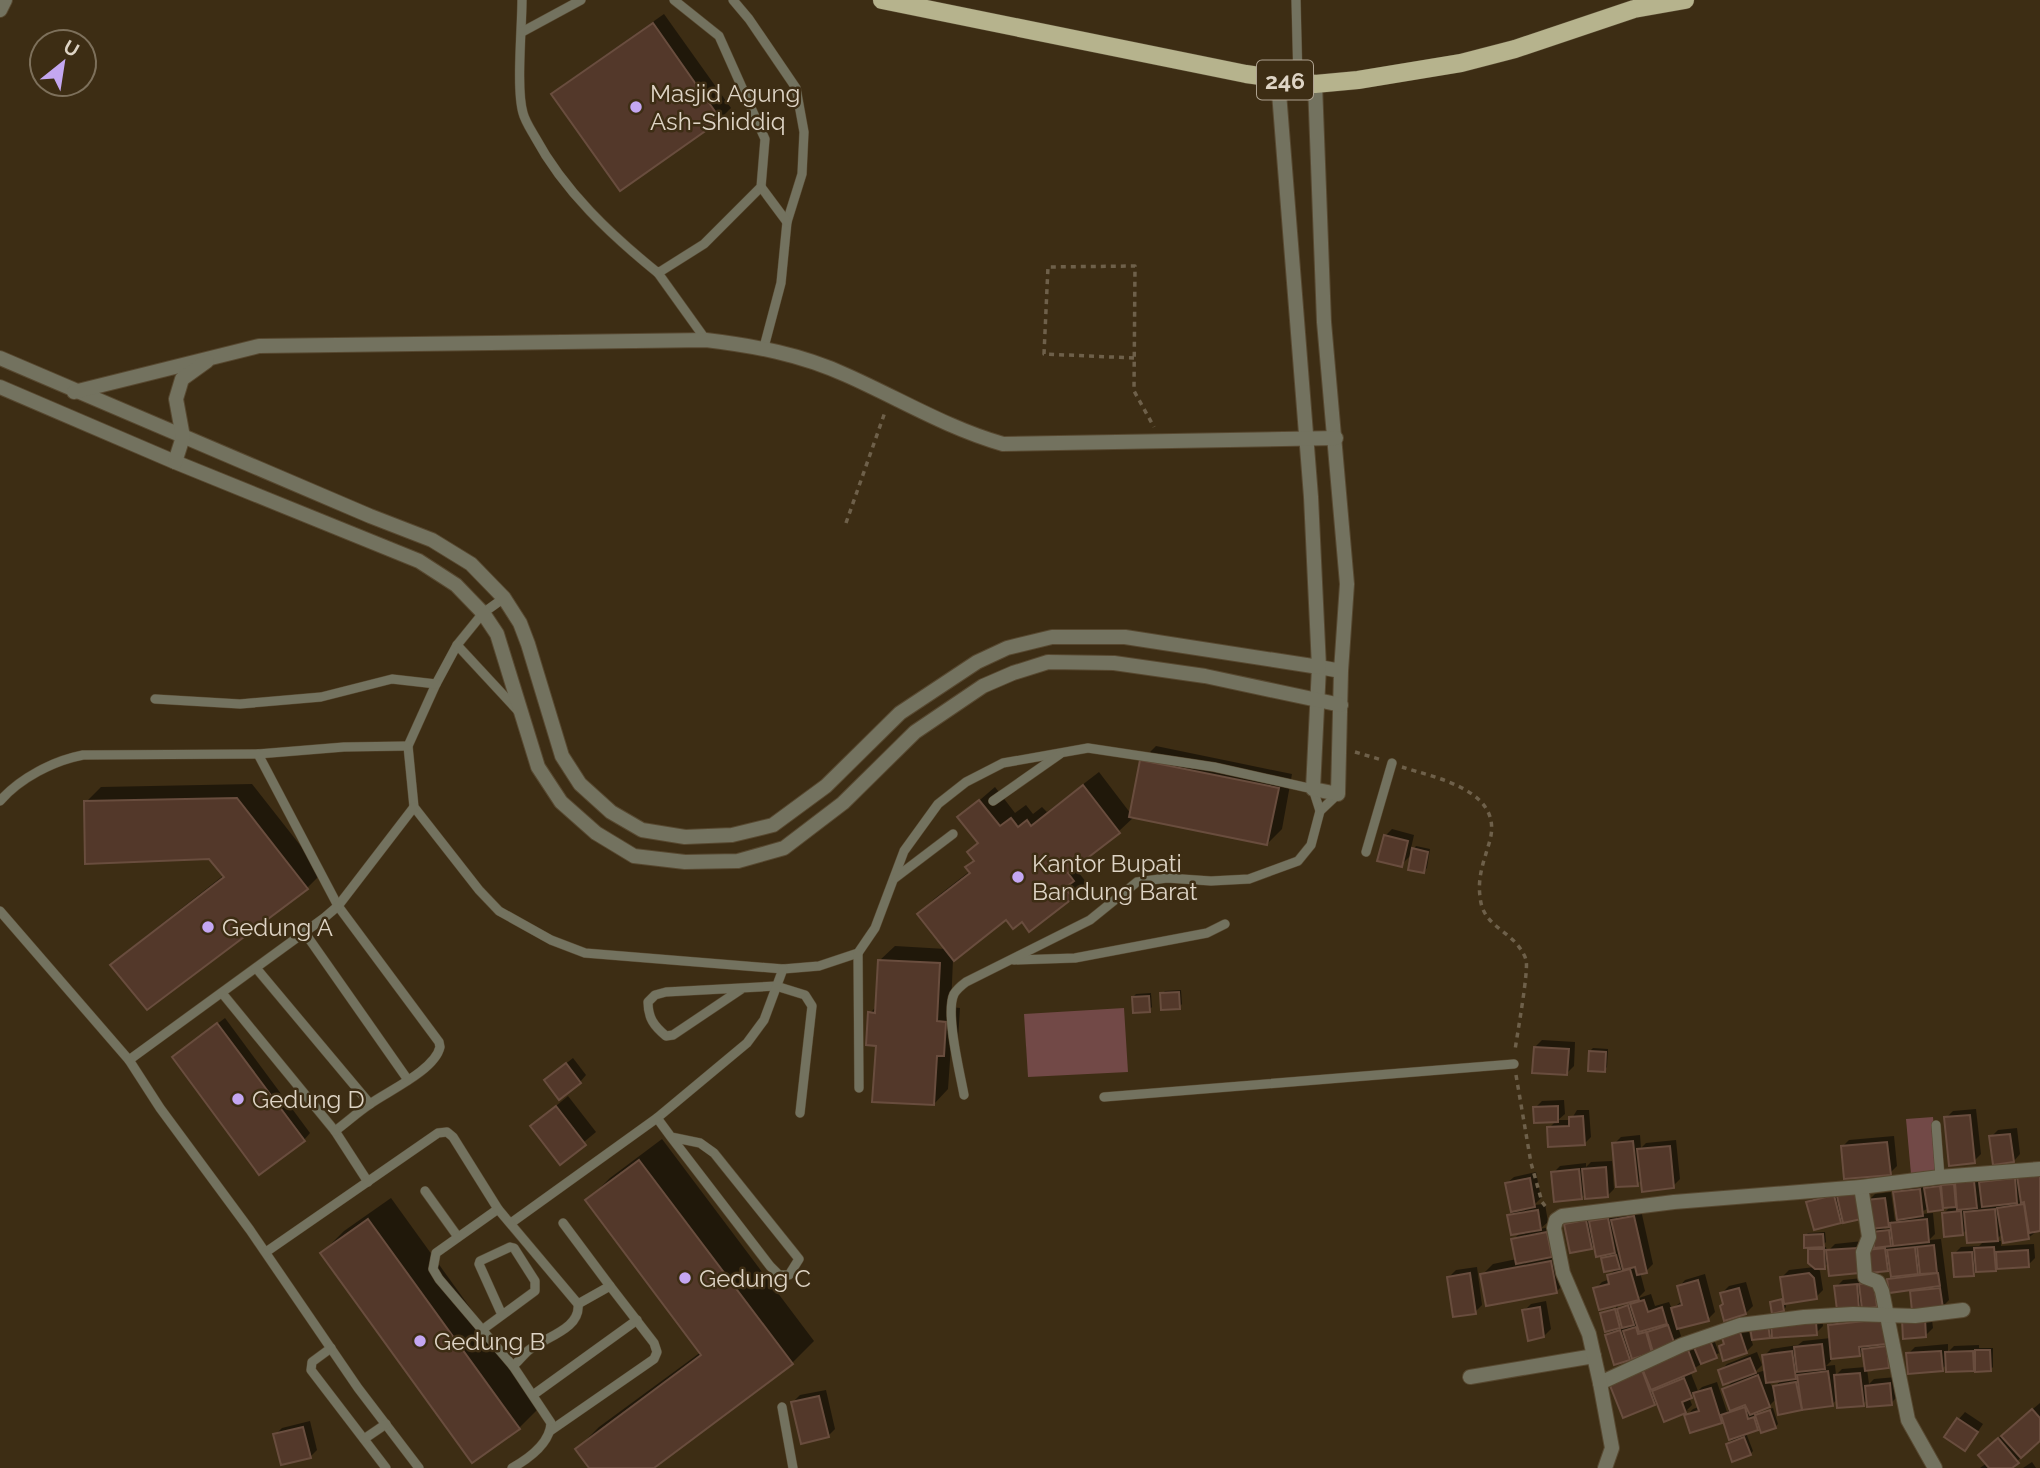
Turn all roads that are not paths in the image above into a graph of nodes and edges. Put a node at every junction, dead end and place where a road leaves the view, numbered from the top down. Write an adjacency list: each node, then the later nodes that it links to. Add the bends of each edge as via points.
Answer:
1 (5, 0): 10 (street)
2 (522, 0): 11 (lane)
3 (581, 0): 11 (lane)
4 (674, 0): 14 (lane, via 719,36 765,139)
5 (733, 0): 15 (lane, via 796,88 804,132 802,174)
6 (882, 0): 12 (main road, 246)
7 (1296, 0): 13 (lane)
8 (1685, 0): 9 (main road, 246)
9 (1632, 5): 13 (main road, 246, via 1515,49 1461,63 1358,80)
10 (0, 10)
11 (522, 32): 16 (lane, via 523,113 541,148 564,183)
12 (1278, 80): 13 (main road, 246); 24 (street)
13 (1306, 82): 25 (street)
14 (761, 187): 15 (lane); 16 (lane, via 704,244)
15 (787, 222): 18 (lane, via 780,283)
16 (657, 273): 17 (lane)
17 (706, 340): 18 (street); 19 (street, via 259,346)
18 (764, 347): 24 (street, via 844,374 973,436 1003,444)
19 (214, 356): 22 (street); 23 (street, via 182,379 176,398)
20 (0, 358): 22 (street)
21 (0, 387): 26 (street)
22 (75, 392): 23 (street)
23 (183, 437): 26 (street); 27 (street, via 432,540 471,564)
24 (1307, 438): 25 (street); 30 (street)
25 (1336, 438): 31 (street, via 1347,584)
26 (175, 462): 28 (street, via 419,561 456,585)
27 (504, 598): 28 (lane); 30 (street, via 528,644 562,756 580,785 611,812 642,830 685,837 732,835 773,825 826,786 900,713 977,662 1007,648 1052,637 1125,637)
28 (483, 613): 29 (lane); 36 (street, via 497,634)
29 (457, 645): 32 (lane); 36 (lane)
30 (1319, 667): 31 (street); 34 (street)
31 (1341, 671): 35 (street)
32 (436, 684): 33 (lane, via 392,679 321,697 240,704); 37 (lane)
33 (155, 699)
34 (1316, 699): 35 (street); 36 (street, via 1127,665 1048,662 983,686 915,732 843,803 784,848 737,861 685,862 634,856 596,833 561,802 538,767); 41 (street)
35 (1341, 705): 42 (street)
36 (522, 713)
37 (408, 746): 39 (lane); 45 (lane)
38 (1063, 753): 41 (lane, via 1088,748 1214,766); 44 (lane); 49 (lane, via 1003,763 966,782 938,804 904,851)
39 (258, 754): 43 (lane, via 83,755 25,779); 50 (lane)
40 (1392, 763): 48 (lane)
41 (1313, 789): 42 (street); 46 (lane)
42 (1338, 794): 46 (lane)
43 (0, 801)
44 (993, 802)
45 (414, 807): 50 (lane); 57 (lane, via 499,911 551,940 585,953)
46 (1320, 811): 55 (lane, via 1311,845 1298,860 1249,879 1137,882 1090,920)
47 (953, 834): 49 (lane)
48 (1366, 852)
49 (893, 879): 54 (lane, via 874,928)
50 (338, 906): 53 (lane); 63 (lane, via 439,1042 439,1053)
51 (0, 911): 61 (lane)
52 (1225, 925): 55 (lane, via 1207,933 1075,958)
53 (305, 933): 56 (lane); 63 (lane)
54 (858, 953): 57 (lane, via 819,966); 64 (lane)
55 (1009, 960): 65 (lane, via 966,982 955,994 951,1008)
56 (256, 968): 60 (lane); 67 (lane)
57 (783, 969): 58 (lane)
58 (776, 986): 59 (lane); 68 (lane, via 805,995 813,1006); 69 (lane, via 764,1020 747,1043)
59 (743, 988): 59 (lane, via 673,1035 666,1036 655,1026 648,1012 648,1002 666,992)
60 (222, 993): 61 (lane); 71 (lane)
61 (129, 1060): 82 (lane)
62 (1514, 1064): 66 (lane)
63 (408, 1080): 67 (lane)
64 (859, 1088)
65 (964, 1095)
66 (1104, 1097)
67 (370, 1104): 71 (lane)
68 (800, 1113)
69 (657, 1118): 72 (lane); 79 (lane)
70 (1936, 1125): 74 (lane)
71 (335, 1131): 75 (lane)
72 (671, 1137): 72 (lane, via 770,1266 779,1275 789,1275 799,1259 714,1153 700,1143)
73 (2040, 1169): 74 (street)
74 (1940, 1177): 76 (street)
75 (368, 1182): 78 (lane, via 438,1133 447,1132); 82 (lane)
76 (1861, 1187): 87 (street, via 1870,1237 1863,1252 1865,1277 1878,1282); 91 (street, via 1562,1216 1554,1228 1563,1273)
77 (425, 1191): 81 (lane)
78 (498, 1209): 79 (lane); 81 (lane)
79 (511, 1223): 84 (lane)
80 (564, 1223): 83 (lane)
81 (458, 1237): 89 (lane, via 436,1253 433,1269)
82 (265, 1252): 90 (lane)
83 (610, 1286): 84 (lane); 88 (lane)
84 (578, 1304): 92 (lane, via 572,1323 529,1350)
85 (1963, 1310): 87 (street)
86 (502, 1315): 86 (lane, via 535,1291 536,1285 510,1247 479,1264); 89 (lane)
87 (1887, 1315): 94 (street, via 1804,1317 1740,1325 1693,1341); 105 (street, via 1908,1420)
88 (637, 1320): 95 (lane); 98 (lane, via 654,1343 654,1359)
89 (482, 1331): 92 (lane)
90 (331, 1348): 97 (lane); 99 (lane, via 312,1362 311,1370)
91 (1594, 1356): 93 (street); 94 (street)
92 (513, 1366): 95 (lane)
93 (1470, 1377)
94 (1600, 1384): 104 (street, via 1612,1448)
95 (533, 1395): 98 (lane, via 551,1423)
96 (782, 1406): 103 (lane)
97 (386, 1424): 99 (lane); 101 (lane)
98 (550, 1431): 102 (lane, via 543,1443)
99 (364, 1440): 100 (lane)
100 (386, 1468)
101 (419, 1468)
102 (512, 1468)
103 (793, 1468)
104 (1605, 1468)
105 (1935, 1468)

